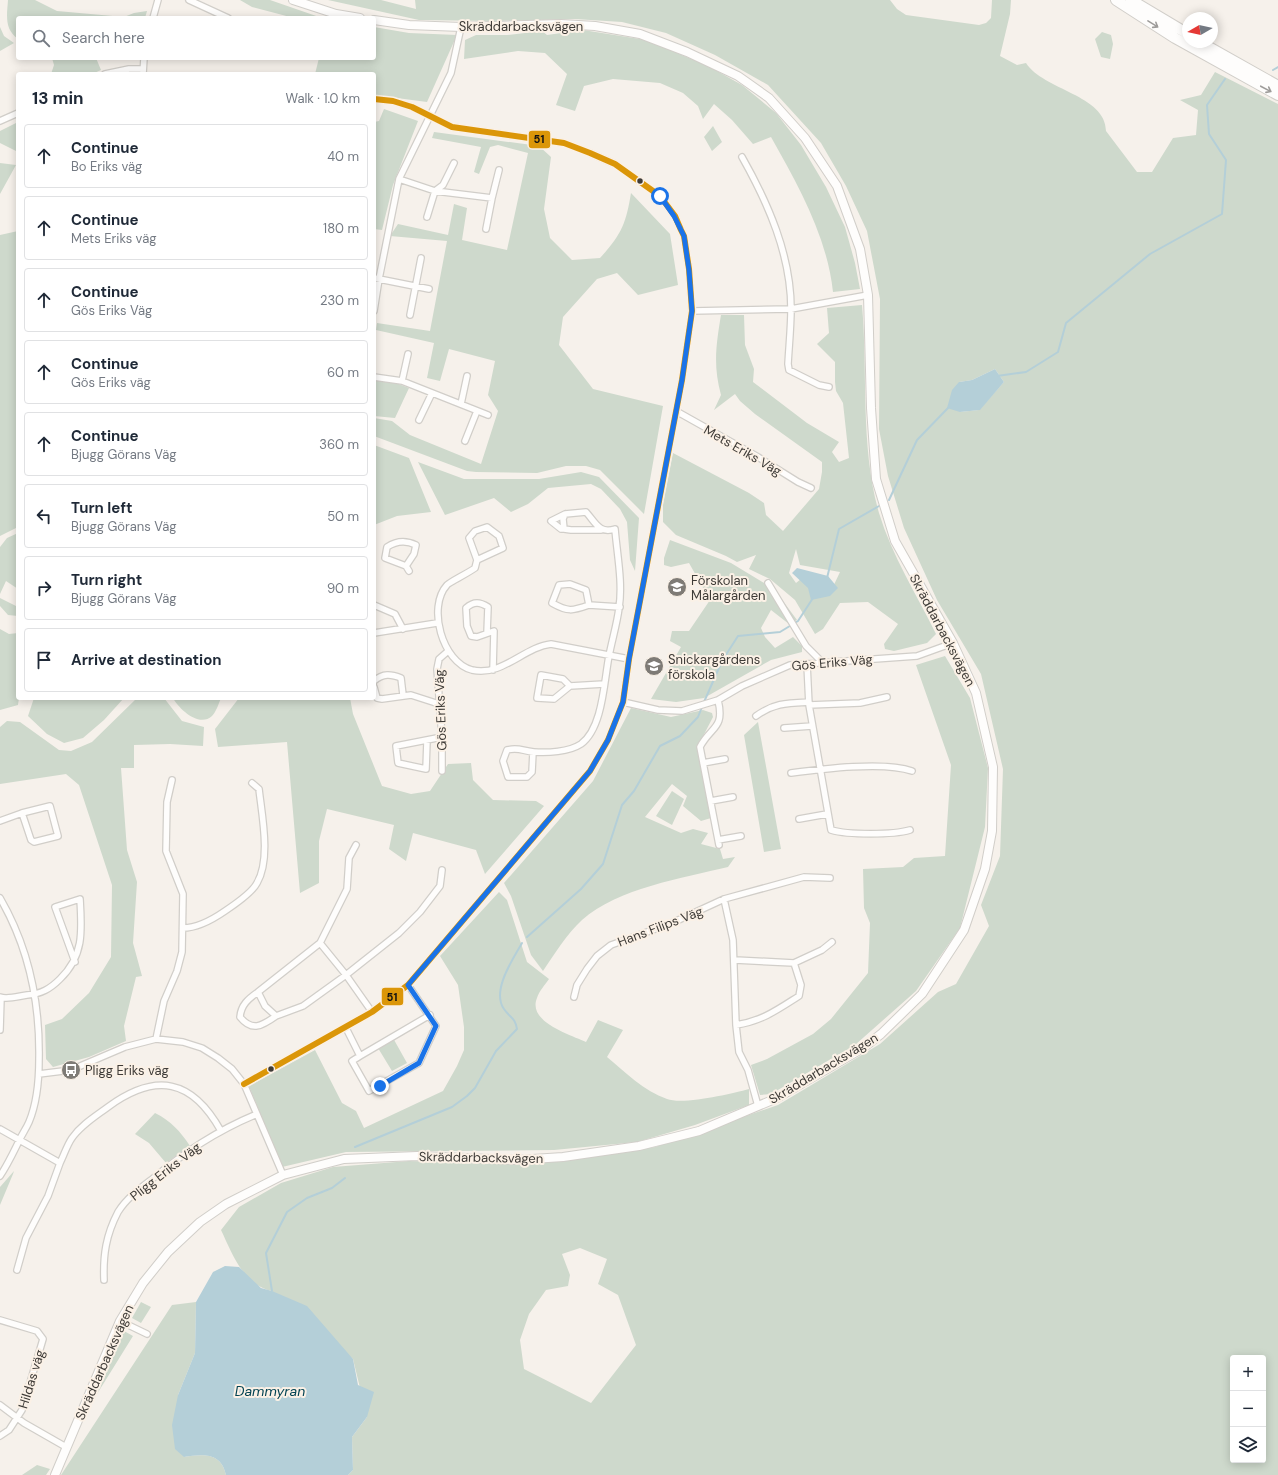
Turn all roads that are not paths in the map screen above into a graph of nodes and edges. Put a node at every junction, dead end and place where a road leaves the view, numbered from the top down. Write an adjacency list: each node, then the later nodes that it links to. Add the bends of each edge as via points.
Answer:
1 (158, 0): 6 (street)
2 (189, 0): 7 (street)
3 (294, 0): 8 (street)
4 (1116, 0): 17 (highway, one-way to 17, via 1181,42)
5 (1131, 0): 11 (highway)
6 (154, 16)
7 (224, 16)
8 (348, 16)
9 (376, 20): 10 (street, Skräddarbacksvägen, via 409,25)
10 (461, 27): 20 (street, via 451,73); 34 (street, Skräddarbacksvägen, via 561,24 595,26 640,34 738,76 769,98 805,138 837,186 860,249)
11 (1182, 30)
12 (1211, 48): 16 (highway)
13 (144, 60): 15 (street)
14 (115, 72): 15 (street, via 129,69)
15 (142, 72)
16 (1278, 86)
17 (1278, 95)
18 (376, 99): 20 (street, via 412,107)
19 (16, 114): 21 (street)
20 (430, 117): 25 (street); 36 (street, via 452,127 564,143 615,164 660,196 684,236)
21 (0, 121)
22 (742, 157): 35 (street, via 760,190 780,243 789,283)
23 (454, 163): 26 (street, via 442,185)
24 (499, 170): 27 (street)
25 (399, 180): 26 (street); 31 (street)
26 (435, 191): 27 (street); 28 (street)
27 (492, 198): 29 (street)
28 (427, 217)
29 (486, 229)
30 (421, 258): 32 (street)
31 (376, 278): 32 (street)
32 (416, 286): 33 (street); 37 (street)
33 (429, 289)
34 (868, 295): 35 (street); 64 (street, Skräddarbacksvägen, via 871,415 876,479 895,541)
35 (791, 309): 36 (street); 42 (street, via 789,370 819,385)
36 (692, 311): 46 (street)
37 (410, 315)
38 (408, 354): 41 (street)
39 (467, 376): 44 (street)
40 (376, 377): 41 (street)
41 (402, 381): 43 (street)
42 (829, 387)
43 (432, 393): 44 (street); 48 (street)
44 (461, 404): 45 (street)
45 (477, 411): 47 (street); 49 (street)
46 (676, 411): 50 (street, Mets Eriks Väg); 67 (street)
47 (488, 415)
48 (418, 420)
49 (465, 441)
50 (811, 488)
51 (566, 514): 52 (street, via 563,519); 52 (street, via 551,521); 53 (street, via 586,512)
52 (564, 529): 53 (street)
53 (601, 530): 59 (street, via 615,529)
54 (477, 560): 54 (street, Gös Eriks Väg, via 503,548 499,536 487,527 469,538); 60 (street, Gös Eriks Väg, via 475,568 447,585 440,599)
55 (408, 569): 55 (street, via 385,558 387,547 408,541 416,545)
56 (768, 583): 68 (street, via 806,646)
57 (589, 605): 57 (street, via 586,590 570,584 559,585 552,603 573,611); 59 (street)
58 (376, 606): 61 (street, via 395,614)
59 (620, 607): 66 (street)
60 (438, 623): 61 (street); 65 (street, Gös Eriks Väg)
61 (402, 629): 62 (street)
62 (376, 633)
63 (487, 633): 63 (street, via 477,637 471,636 467,626 466,608 472,603 481,603 488,607); 70 (street, via 494,631)
64 (952, 644): 68 (street, Gös Eriks Väg, via 917,656); 130 (street, Skräddarbacksvägen, via 976,693 993,767 994,786 992,831 985,869 964,930 922,994 882,1034 863,1048 777,1098)
65 (447, 652): 70 (street, Gös Eriks Väg, via 456,661 472,670); 79 (street, Gös Eriks Väg, via 439,659 437,669)
66 (609, 655): 67 (street, Gös Eriks Väg); 70 (street, Gös Eriks Väg, via 572,647 540,645); 72 (street)
67 (629, 659): 78 (street)
68 (822, 662): 69 (street, Gös Eriks Väg)
69 (806, 664): 77 (street, Gös Eriks Väg, via 790,665 772,672); 80 (street)
70 (493, 670)
71 (376, 679): 75 (street, via 391,674 401,678)
72 (604, 684): 73 (street); 86 (street, via 601,705 591,735 580,745 571,748)
73 (570, 686): 73 (street, via 563,679 541,675 537,698 554,699)
74 (376, 694): 75 (street, Gös Eriks Väg, via 377,698 382,699)
75 (403, 695): 79 (street, Gös Eriks Väg)
76 (887, 697): 80 (street, via 860,703)
77 (718, 700): 78 (street, Gös Eriks Väg, via 682,711 658,710); 88 (street, via 720,722 700,748)
78 (623, 702): 115 (street, via 608,740 590,771)
79 (439, 704): 84 (street, Gös Eriks Väg)
80 (809, 704): 81 (street, via 780,704 765,709); 82 (street)
81 (756, 716)
82 (812, 726): 83 (street); 89 (street)
83 (784, 728)
84 (442, 737): 85 (street, Gös Eriks Väg); 90 (street, Gös Eriks Väg)
85 (427, 741): 85 (street, Gös Eriks Väg, via 396,746 398,764 426,769)
86 (533, 752): 86 (street, via 518,748 507,750 503,760 508,777 527,777 532,772)
87 (725, 759): 88 (street)
88 (703, 763): 96 (street)
89 (819, 769): 91 (street, via 901,767); 92 (street); 98 (street)
90 (442, 771)
91 (912, 771)
92 (791, 774)
93 (172, 780): 108 (street, via 167,802 166,851 183,894)
94 (252, 783): 108 (street, via 259,790 265,858 257,884 238,902 212,920 191,928)
95 (733, 797): 96 (street)
96 (711, 801): 102 (street, via 719,843)
97 (22, 814): 97 (street, via 34,842 58,836 50,806); 100 (street)
98 (827, 814): 99 (street); 101 (street, via 831,830 839,832 901,833)
99 (799, 819)
100 (0, 821)
101 (910, 830)
102 (741, 836)
103 (356, 845): 110 (street, via 349,858 348,888)
104 (442, 870): 114 (street, via 440,886 420,912)
105 (830, 878): 107 (street, Hans Filips Väg, via 804,877)
106 (0, 898): 117 (street, via 11,916 23,948)
107 (724, 899): 111 (street); 118 (street, Hans Filips Väg, via 672,923 611,945 586,969)
108 (183, 928): 126 (street, via 182,952 164,1001)
109 (832, 942): 113 (street, via 822,950)
110 (320, 943): 114 (street); 116 (street)
111 (735, 960): 113 (street); 123 (street)
112 (75, 962): 112 (street, via 55,907 80,899 81,941); 117 (street, via 48,990)
113 (794, 963): 123 (street, via 801,985 799,996 765,1018)
114 (346, 975): 120 (street); 122 (street, via 303,1006)
115 (408, 985): 120 (street); 121 (street)
116 (258, 992): 122 (street, via 265,1006); 122 (street, via 241,1008 240,1017 247,1026 253,1027)
117 (36, 994): 119 (street); 128 (street, via 40,1032)
118 (574, 996)
119 (0, 998): 125 (street)
120 (372, 1012): 124 (street)
121 (430, 1015): 127 (street); 127 (street, via 436,1026 419,1063 369,1091 352,1061)
122 (276, 1016)
123 (736, 1025): 130 (street, via 740,1052)
124 (346, 1028): 127 (street); 129 (street)
125 (0, 1030)
126 (156, 1039): 128 (street, via 125,1047 71,1070); 129 (street, via 183,1042 202,1048 218,1058)
127 (360, 1056)
128 (39, 1074): 134 (street, via 30,1122)
129 (244, 1084): 131 (street)
130 (758, 1106): 136 (street, Skräddarbacksvägen, via 699,1131 639,1146 563,1157 517,1160 417,1156 344,1159)
131 (257, 1114): 133 (street, Pligg Eriks Väg); 136 (street)
132 (0, 1129): 134 (street)
133 (221, 1131): 135 (street, via 211,1114 196,1098 183,1090 158,1084 126,1094 87,1122 71,1138); 139 (street, Pligg Eriks Väg, via 172,1163 132,1195 119,1211 108,1234 103,1255)
134 (19, 1139): 135 (street); 137 (street, via 9,1164)
135 (60, 1163): 138 (street, via 48,1196 26,1238)
136 (283, 1175): 141 (street, Skräddarbacksvägen, via 226,1204 200,1222 168,1252 143,1283)
137 (0, 1176)
138 (16, 1270)
139 (104, 1280)
140 (0, 1320): 144 (street, Hildas väg, via 37,1331 43,1339)
141 (120, 1321): 142 (street); 146 (street, Skräddarbacksvägen)
142 (147, 1334)
143 (0, 1405): 144 (street, Hildas väg)
144 (18, 1418): 145 (street, Hildas väg); 146 (street, Hildas väg)
145 (0, 1436)
146 (66, 1447): 147 (street, Skräddarbacksvägen)
147 (55, 1475)

